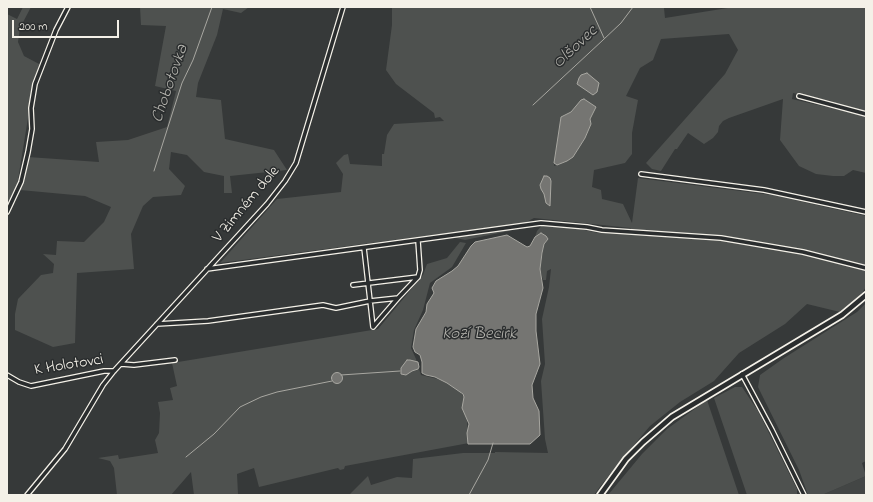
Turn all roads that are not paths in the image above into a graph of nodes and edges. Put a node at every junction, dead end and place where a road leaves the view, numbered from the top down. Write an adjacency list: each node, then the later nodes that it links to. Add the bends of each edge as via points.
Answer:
1 (68, 7): 6 (street, via 35,84 28,152 21,182)
2 (343, 7): 11 (street, V Zimném dole, via 296,164 270,199)
3 (799, 96): 4 (street)
4 (866, 114)
5 (641, 174): 7 (street, via 764,190)
6 (7, 212)
7 (866, 212)
8 (418, 241): 9 (street); 10 (street, via 541,223 721,238 802,252); 12 (street)
9 (364, 248): 11 (street); 13 (street)
10 (866, 268)
11 (207, 269): 18 (street, V Zimném dole)
12 (418, 277): 13 (street); 16 (street)
13 (368, 284): 14 (street); 17 (street)
14 (353, 285)
15 (866, 295): 22 (street, via 842,315)
16 (398, 298): 17 (street); 17 (street, via 373,328)
17 (370, 301): 18 (street, via 336,308 324,305 208,321)
18 (156, 324): 20 (street, V Zimném dole)
19 (175, 360): 20 (street)
20 (121, 364): 21 (street, V Zimném dole)
21 (114, 371): 23 (street, K Holotovci, via 31,386); 24 (street, V Zimném dole, via 65,449)
22 (742, 374): 25 (street, via 657,429 626,459); 26 (street)
23 (7, 375)
24 (27, 495)
25 (600, 495)
26 (804, 495)

